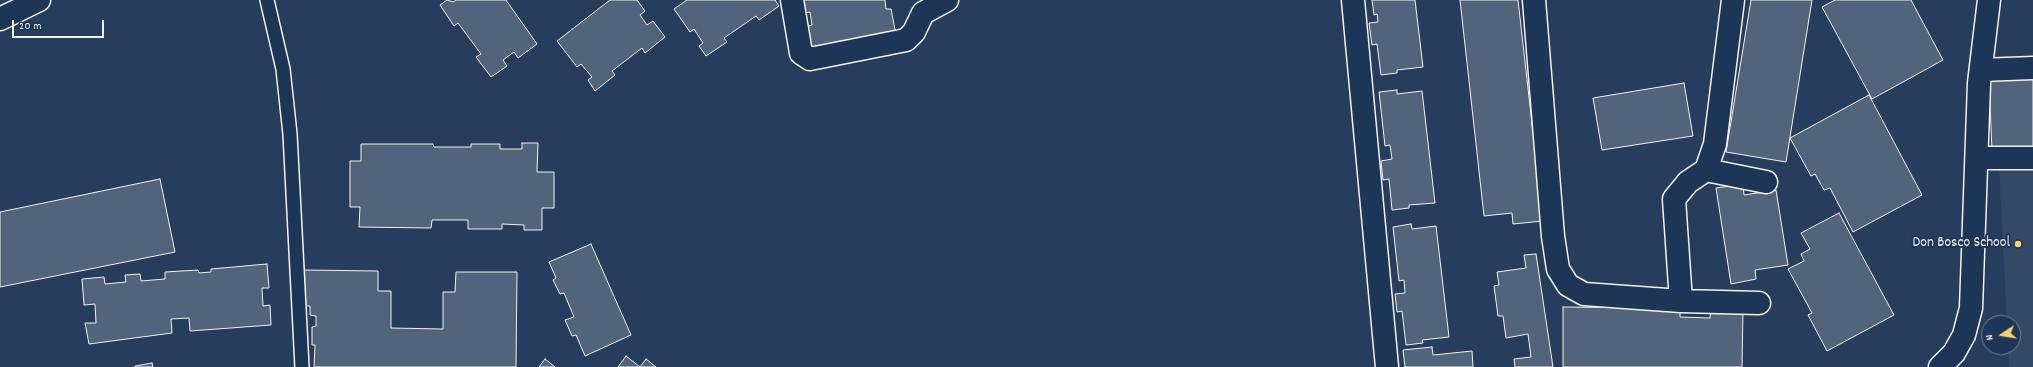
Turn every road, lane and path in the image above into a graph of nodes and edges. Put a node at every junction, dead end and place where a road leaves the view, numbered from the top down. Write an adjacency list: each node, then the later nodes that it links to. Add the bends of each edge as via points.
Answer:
1 (39, 0): 9 (street)
2 (267, 0): 18 (lane, via 283,69 290,134)
3 (792, 0): 4 (street, via 801,53 810,59 906,40 914,32 923,13)
4 (947, 0)
5 (1353, 0): 19 (street)
6 (1534, 0): 16 (street, via 1553,236 1558,269 1568,285 1584,294)
7 (1733, 0): 14 (street, via 1715,144)
8 (1990, 0): 11 (street)
9 (0, 19)
10 (2033, 68): 11 (street)
11 (1981, 70): 12 (street)
12 (1977, 158): 13 (street); 20 (street, via 1971,308 1964,335 1954,353)
13 (2033, 158)
14 (1706, 170): 15 (street); 16 (street, via 1688,182 1674,199)
15 (1766, 182)
16 (1681, 301): 17 (street)
17 (1759, 302)
18 (302, 367)
19 (1387, 367)
20 (1940, 367)

